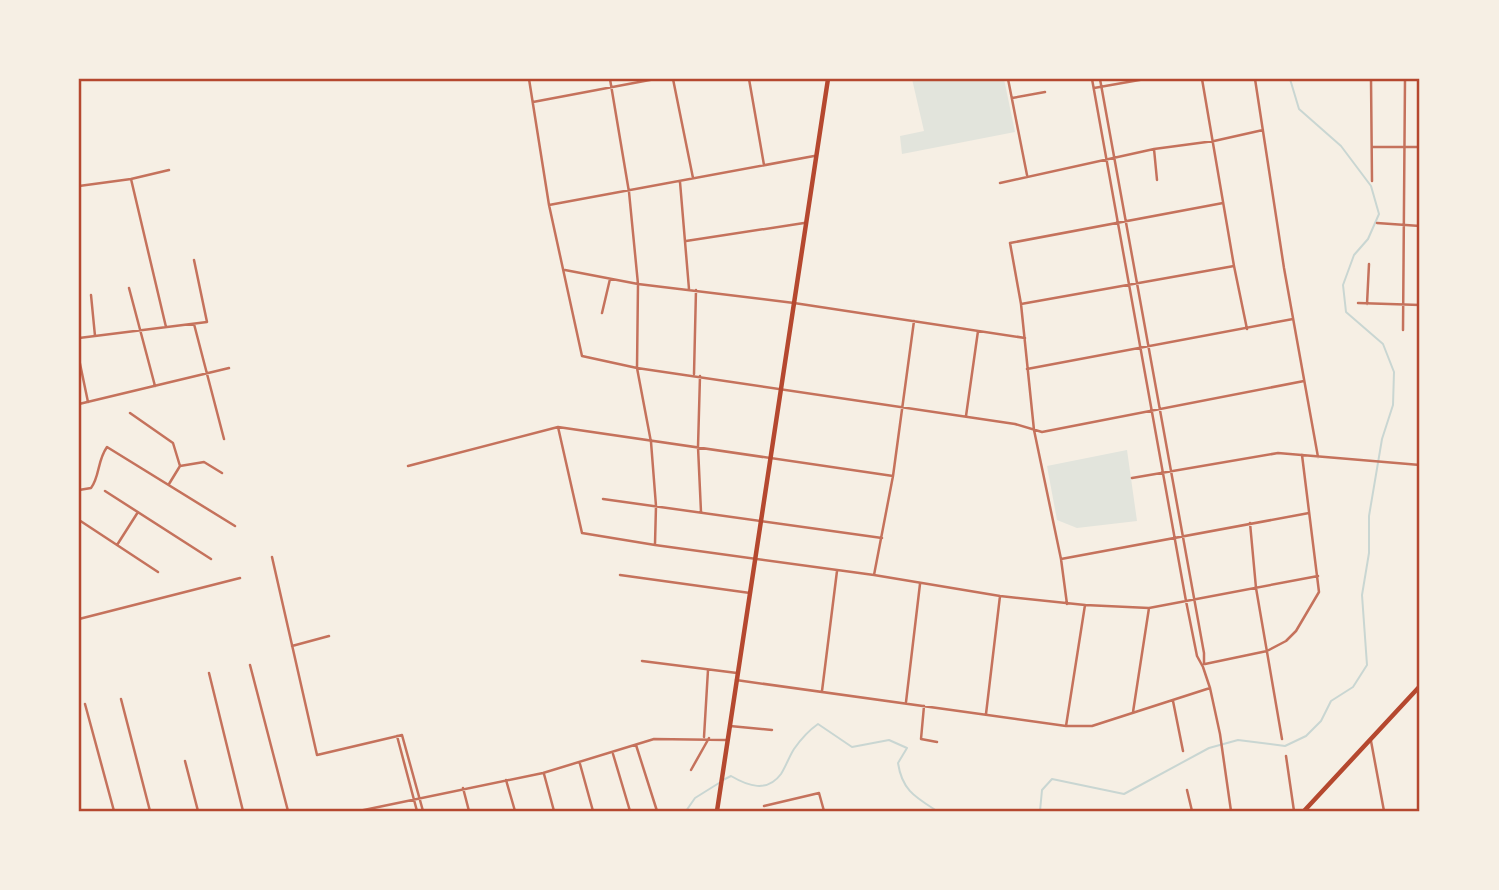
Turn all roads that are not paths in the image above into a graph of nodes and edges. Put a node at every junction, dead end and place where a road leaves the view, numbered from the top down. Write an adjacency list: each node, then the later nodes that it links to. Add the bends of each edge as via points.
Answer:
1 (529, 79): 20 (street)
2 (610, 79): 15 (street)
3 (654, 79): 15 (street)
4 (673, 79): 34 (street)
5 (749, 79): 30 (street)
6 (828, 79): 27 (main road)
7 (1008, 79): 19 (street)
8 (1092, 79): 17 (street)
9 (1100, 79): 16 (street)
10 (1144, 79): 16 (street)
11 (1202, 79): 22 (street)
12 (1255, 79): 21 (street)
13 (1371, 79): 24 (street)
14 (1405, 79): 23 (street)
15 (611, 87): 20 (street); 40 (street)
16 (1101, 87): 17 (street); 28 (street)
17 (1094, 88): 29 (street)
18 (1045, 92): 19 (street)
19 (1012, 98): 32 (street)
20 (533, 102): 42 (street)
21 (1263, 130): 22 (street); 69 (street)
22 (1214, 141): 26 (street); 41 (street)
23 (1404, 146): 24 (street); 25 (street); 47 (street)
24 (1372, 147): 36 (street)
25 (1420, 147)
26 (1154, 149): 28 (street); 35 (street)
27 (816, 156): 30 (street); 44 (main road)
28 (1114, 157): 29 (street); 43 (street)
29 (1107, 159): 32 (street); 45 (street)
30 (765, 166): 34 (street)
31 (169, 170): 33 (street)
32 (1027, 176): 38 (street)
33 (131, 179): 39 (street); 72 (street)
34 (693, 180): 37 (street)
35 (1157, 180)
36 (1372, 181)
37 (680, 182): 40 (street); 49 (street)
38 (1000, 183)
39 (79, 186)
40 (629, 192): 42 (street); 55 (street)
41 (1223, 203): 43 (street); 52 (street)
42 (549, 205): 53 (street)
43 (1126, 221): 45 (street); 56 (street)
44 (806, 223): 49 (street); 62 (main road)
45 (1118, 223): 57 (street); 64 (street, via 1010,243)
46 (1377, 223): 47 (street)
47 (1404, 225): 48 (street); 66 (street)
48 (1420, 226)
49 (686, 241): 59 (street)
50 (194, 260): 71 (street, via 207,322)
51 (1369, 264): 65 (street)
52 (1234, 266): 56 (street); 73 (street)
53 (565, 270): 54 (street); 84 (street, via 582,356)
54 (610, 279): 55 (street); 68 (street)
55 (638, 284): 59 (street); 84 (street)
56 (1136, 284): 57 (street); 80 (street)
57 (1128, 285): 64 (street); 81 (street)
58 (130, 288): 75 (street)
59 (690, 289): 60 (street)
60 (696, 290): 62 (street); 87 (street)
61 (91, 295): 77 (street)
62 (794, 303): 70 (street); 91 (main road)
63 (1357, 303): 65 (street)
64 (1021, 304): 79 (street)
65 (1367, 304): 66 (street)
66 (1402, 304): 67 (street); 74 (street)
67 (1420, 305)
68 (602, 313)
69 (1293, 319): 73 (street); 89 (street)
70 (914, 321): 76 (street); 94 (street)
71 (194, 324): 72 (street); 86 (street)
72 (166, 327): 75 (street)
73 (1247, 329): 80 (street)
74 (1403, 330)
75 (139, 331): 77 (street); 90 (street)
76 (978, 331): 79 (street); 98 (street)
77 (95, 336): 78 (street)
78 (79, 338)
79 (1025, 338): 85 (street)
80 (1149, 348): 81 (street); 95 (street)
81 (1141, 349): 85 (street); 96 (street)
82 (79, 359): 92 (street)
83 (229, 368): 86 (street)
84 (637, 368): 87 (street); 102 (street)
85 (1027, 369): 100 (street)
86 (207, 373): 90 (street); 101 (street)
87 (694, 375): 88 (street)
88 (700, 376): 91 (street); 103 (street)
89 (1304, 381): 95 (street); 106 (street)
90 (155, 386): 92 (street)
91 (782, 391): 94 (street); 105 (main road)
92 (88, 402): 93 (street)
93 (79, 404)
94 (902, 407): 98 (street); 113 (street)
95 (1160, 409): 96 (street); 110 (street)
96 (1152, 411): 100 (street); 112 (street)
97 (130, 413): 108 (street, via 173,443)
98 (966, 416): 100 (street)
99 (558, 427): 102 (street); 109 (street); 131 (street, via 582,533)
100 (1034, 430): 135 (street)
101 (224, 439)
102 (651, 442): 103 (street); 119 (street)
103 (698, 447): 105 (street); 121 (street)
104 (1302, 455): 106 (street); 110 (street, via 1278,453); 122 (street)
105 (772, 457): 113 (street); 124 (main road)
106 (1318, 457): 107 (street)
107 (1420, 465)
108 (180, 466): 111 (street, via 204,462); 115 (street)
109 (408, 466)
110 (1171, 472): 112 (street); 127 (street)
111 (222, 473)
112 (1163, 473): 114 (street); 128 (street)
113 (893, 476): 129 (street)
114 (1132, 478)
115 (169, 485): 116 (street, via 107,447 100,457 96,482); 126 (street)
116 (79, 490)
117 (106, 491): 120 (street)
118 (603, 499): 119 (street)
119 (656, 506): 121 (street); 131 (street)
120 (138, 512): 130 (street); 133 (street)
121 (701, 512): 124 (street)
122 (1310, 513): 125 (street); 140 (street)
123 (79, 520): 130 (street)
124 (761, 521): 129 (street); 134 (main road)
125 (1250, 523): 127 (street); 143 (street)
126 (235, 526)
127 (1182, 536): 128 (street); 146 (street)
128 (1174, 537): 135 (street); 147 (street)
129 (882, 538): 139 (street)
130 (117, 545): 137 (street)
131 (655, 545): 134 (street)
132 (272, 557): 153 (street)
133 (211, 559)
134 (756, 559): 136 (street); 144 (main road)
135 (1061, 559): 148 (street)
136 (837, 571): 139 (street); 164 (street)
137 (158, 572)
138 (620, 575): 144 (street)
139 (874, 575): 142 (street)
140 (1318, 576): 143 (street); 154 (street, via 1319,592 1296,631)
141 (240, 578): 151 (street)
142 (920, 584): 145 (street); 169 (street)
143 (1256, 588): 146 (street); 154 (street)
144 (750, 593): 160 (main road)
145 (1000, 596): 148 (street); 172 (street)
146 (1194, 600): 147 (street); 157 (street)
147 (1186, 601): 150 (street); 157 (street)
148 (1067, 604): 149 (street)
149 (1085, 605): 150 (street); 174 (street)
150 (1149, 608): 171 (street)
151 (79, 619)
152 (329, 636): 153 (street)
153 (292, 646): 176 (street, via 317,755)
154 (1267, 651): 157 (street); 180 (street)
155 (642, 661): 158 (street)
156 (250, 665): 202 (street)
157 (1203, 665): 163 (street)
158 (708, 670): 160 (street); 177 (street)
159 (209, 673): 201 (street)
160 (737, 673): 161 (main road)
161 (736, 680): 164 (street); 173 (main road)
162 (1419, 687): 165 (street); 179 (main road)
163 (1210, 688): 167 (street); 215 (street)
164 (822, 691): 169 (street)
165 (1420, 698)
166 (121, 699): 199 (street)
167 (1173, 701): 171 (street); 184 (street)
168 (85, 704): 198 (street)
169 (906, 704): 170 (street)
170 (924, 706): 172 (street); 182 (street, via 921,739)
171 (1132, 713): 174 (street, via 1092,726)
172 (986, 715): 174 (street)
173 (729, 726): 175 (street); 181 (main road)
174 (1066, 726)
175 (772, 730)
176 (397, 736): 194 (street, via 402,735); 195 (street)
177 (704, 738): 178 (street); 183 (street, via 654,739)
178 (709, 738): 181 (street); 189 (street)
179 (1370, 738): 217 (main road); 218 (street)
180 (1282, 739)
181 (727, 740): 212 (main road)
182 (936, 742)
183 (636, 745): 185 (street); 211 (street)
184 (1184, 751)
185 (613, 752): 188 (street); 210 (street)
186 (1286, 756): 216 (street)
187 (185, 761): 200 (street)
188 (579, 762): 190 (street); 209 (street)
189 (691, 769)
190 (544, 773): 191 (street); 208 (street)
191 (506, 780): 192 (street); 207 (street)
192 (463, 789): 194 (street); 206 (street)
193 (1187, 790): 214 (street)
194 (419, 797): 195 (street); 205 (street)
195 (414, 798): 197 (street); 204 (street)
196 (764, 806): 213 (street, via 819,793)
197 (370, 810): 203 (street)
198 (114, 811)
199 (150, 811)
200 (198, 811)
201 (243, 811)
202 (288, 811)
203 (359, 811)
204 (417, 811)
205 (423, 811)
206 (469, 811)
207 (515, 811)
208 (554, 811)
209 (593, 811)
210 (630, 811)
211 (657, 811)
212 (717, 811)
213 (824, 811)
214 (1192, 811)
215 (1231, 811)
216 (1294, 811)
217 (1304, 811)
218 (1384, 811)

